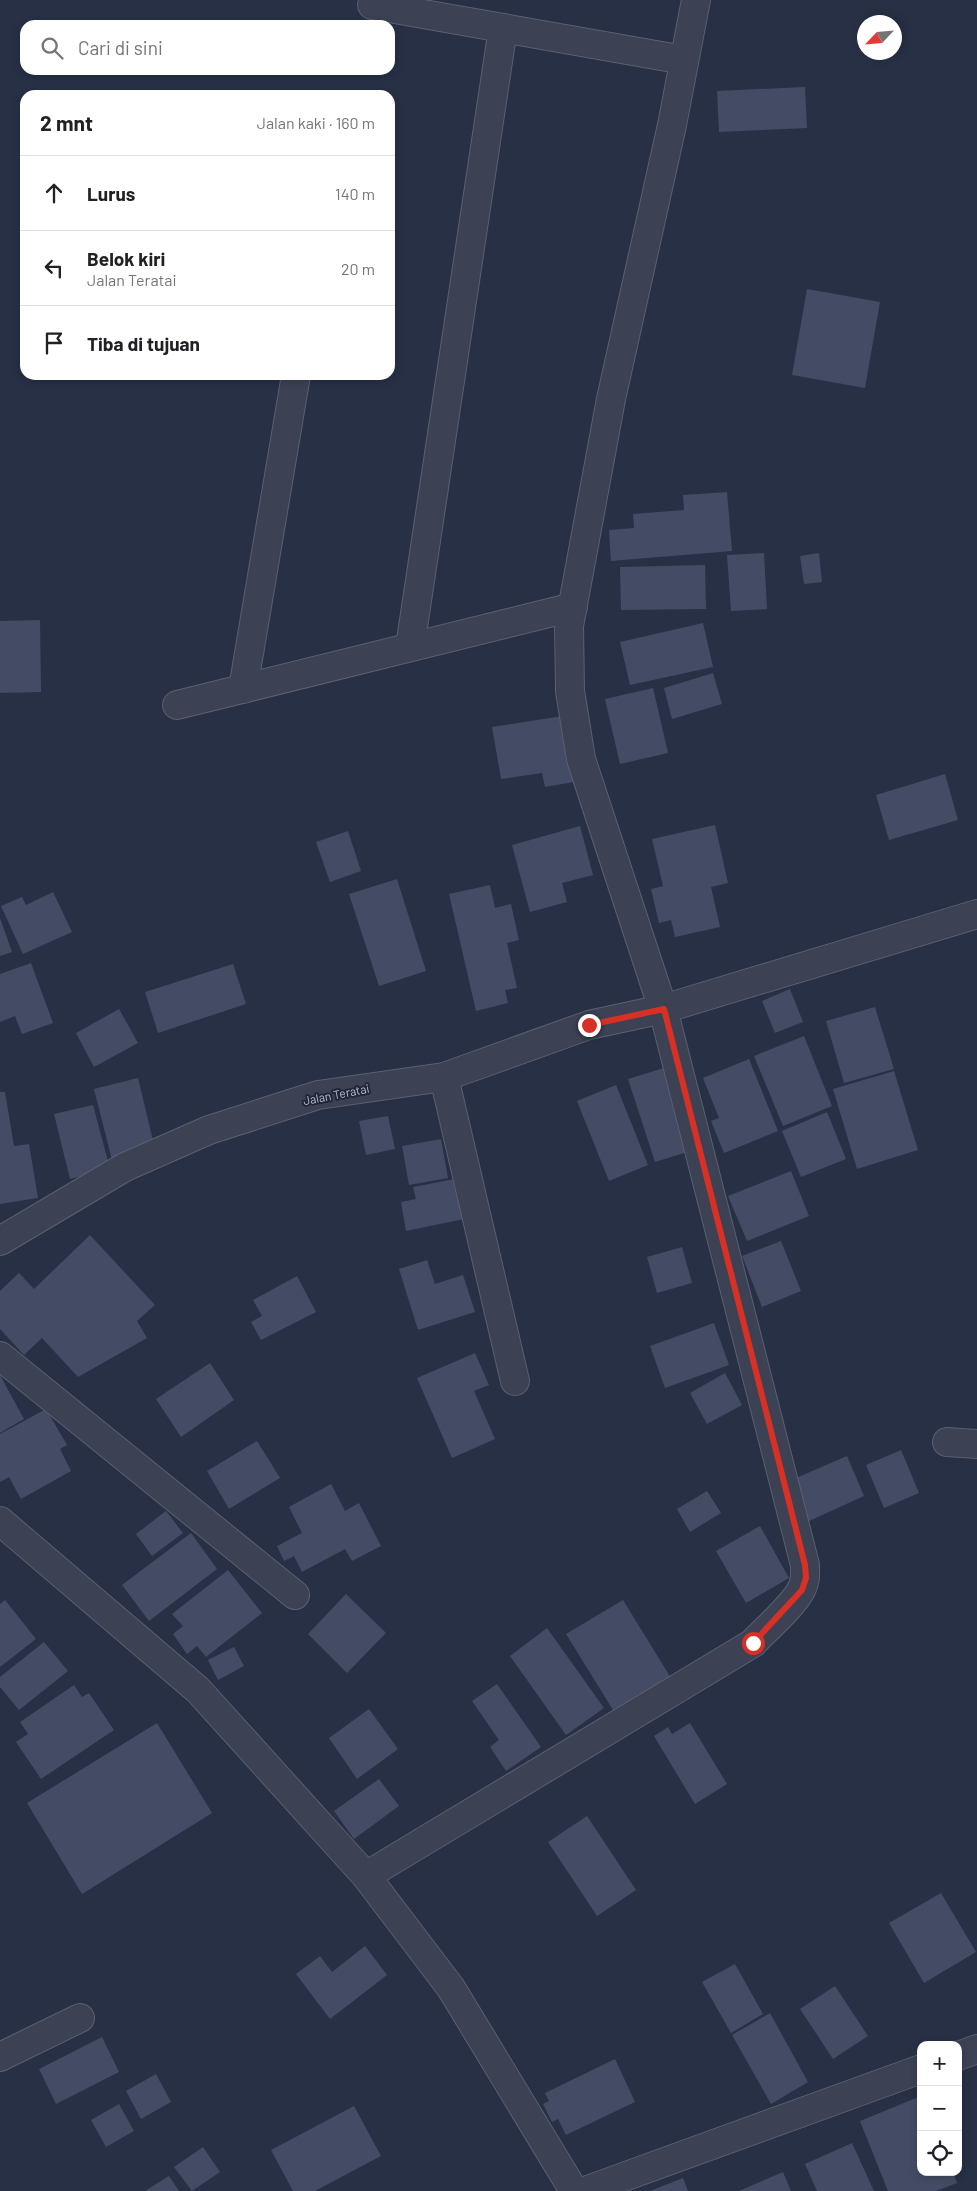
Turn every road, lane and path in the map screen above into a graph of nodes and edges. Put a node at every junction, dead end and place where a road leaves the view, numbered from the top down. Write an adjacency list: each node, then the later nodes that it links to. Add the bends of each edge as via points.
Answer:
1 (696, 0): 4 (street)
2 (372, 5): 3 (street)
3 (503, 28): 4 (street); 7 (street)
4 (684, 60): 6 (street, via 612,399)
5 (295, 380): 8 (street)
6 (573, 607): 7 (street); 11 (street, via 569,626 570,691 581,760)
7 (410, 647): 8 (street)
8 (243, 689): 9 (street)
9 (177, 705)
10 (977, 914): 11 (street, Jalan Teratai)
11 (664, 1009): 12 (street, Jalan Teratai, via 589,1025); 20 (street, via 805,1565 806,1578 802,1590 753,1643)
12 (444, 1077): 13 (street, Jalan Teratai, via 318,1096 209,1130 125,1166); 15 (street)
13 (0, 1241)
14 (0, 1356): 19 (street)
15 (514, 1381)
16 (947, 1442): 17 (street)
17 (977, 1444)
18 (0, 1521): 20 (street, via 198,1690)
19 (295, 1595)
20 (366, 1876): 26 (street, via 451,1988)
21 (80, 2018): 24 (street)
22 (977, 2049): 23 (street)
23 (962, 2055)
24 (0, 2058)
25 (917, 2070): 27 (street)
26 (574, 2191)
27 (585, 2191)

